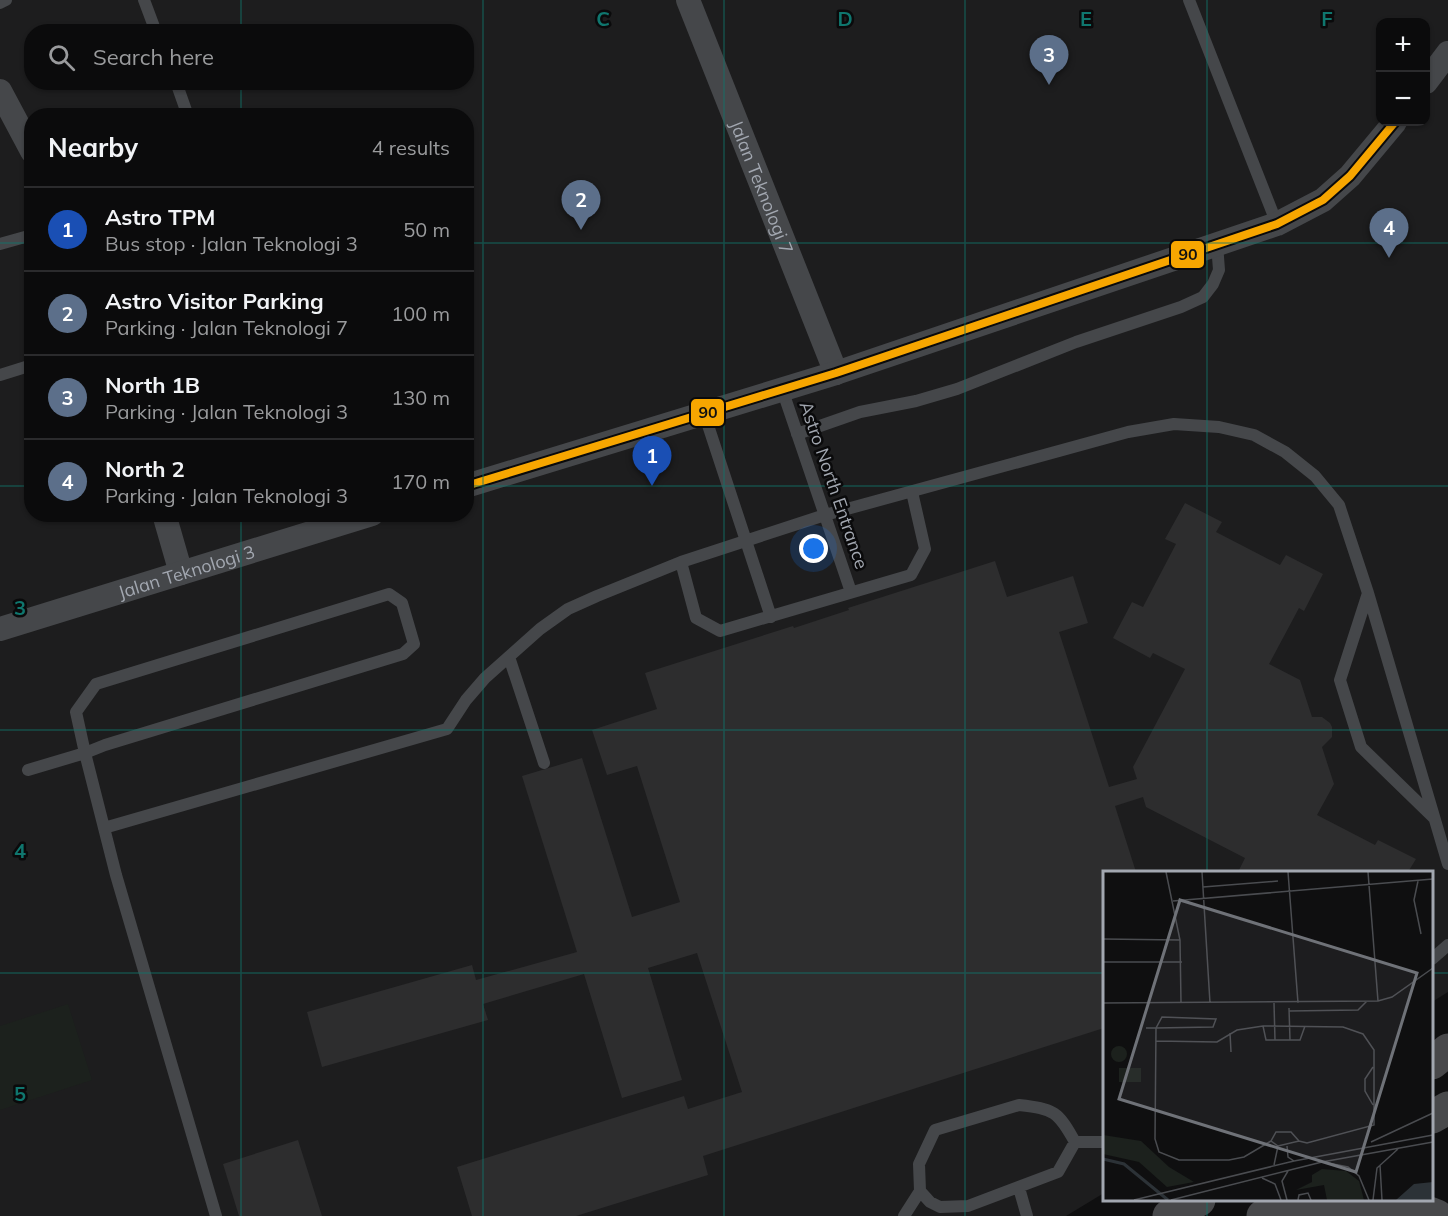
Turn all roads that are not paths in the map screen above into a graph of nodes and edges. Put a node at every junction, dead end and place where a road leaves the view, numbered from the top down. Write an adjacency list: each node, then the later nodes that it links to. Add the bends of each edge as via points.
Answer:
1 (6, 0): 5 (lane)
2 (144, 0): 6 (lane)
3 (688, 0): 19 (street, Jalan Teknologi 7)
4 (1189, 0): 14 (lane)
5 (0, 3)
6 (153, 24)
7 (1448, 53): 8 (street)
8 (1430, 76)
9 (179, 90): 11 (lane)
10 (0, 91): 13 (street)
11 (185, 108)
12 (1392, 126): 14 (street, via 1350,176 1323,200)
13 (24, 136)
14 (1277, 224): 17 (street)
15 (24, 236): 16 (lane)
16 (0, 243)
17 (1217, 244): 19 (street); 23 (lane, via 1218,270 1213,284 1203,297 1181,307 1076,342 957,389 861,412)
18 (24, 368): 20 (lane)
19 (836, 373): 21 (street)
20 (0, 375)
21 (782, 389): 22 (street); 23 (lane, Astro North Entrance)
22 (704, 413): 24 (street); 29 (lane)
23 (797, 434): 26 (lane, Astro North Entrance)
24 (474, 484)
25 (912, 492): 26 (lane); 32 (lane, via 925,549 911,575); 33 (lane, via 1128,432 1174,424 1219,427 1254,435 1316,476 1339,505)
26 (825, 515): 29 (lane); 32 (lane, Astro North Entrance)
27 (166, 522): 31 (street)
28 (332, 522): 31 (street, Jalan Teknologi 3)
29 (746, 540): 30 (lane); 34 (lane)
30 (681, 562): 34 (lane, via 696,618 720,631); 36 (lane, via 568,609)
31 (181, 573): 35 (street, Jalan Teknologi 3)
32 (851, 592): 34 (lane)
33 (1368, 593): 40 (lane); 40 (lane, via 1340,680 1361,747)
34 (771, 617)
35 (0, 629)
36 (508, 657): 38 (lane); 41 (lane, via 466,700 447,729)
37 (85, 753): 37 (lane, via 76,712 96,684 389,594 402,603 414,644 403,654); 39 (lane); 41 (lane)
38 (544, 763)
39 (28, 771)
40 (1435, 819): 42 (lane)
41 (104, 828): 58 (lane)
42 (1448, 864)
43 (1448, 945): 44 (lane)
44 (1433, 957)
45 (1448, 1050): 46 (highway)
46 (1433, 1061)
47 (1448, 1062): 48 (highway)
48 (1433, 1070)
49 (1448, 1108): 50 (highway)
50 (1433, 1116)
51 (1075, 1142): 52 (lane); 53 (lane, via 1058,1172); 54 (lane, via 1063,1121 1047,1108 1019,1105 935,1130 919,1164)
52 (1103, 1142)
53 (1019, 1188): 57 (lane); 60 (lane)
54 (920, 1191): 57 (lane, via 940,1207); 59 (lane)
55 (1197, 1201): 61 (highway)
56 (1277, 1201): 62 (highway)
57 (969, 1211)
58 (216, 1216)
59 (904, 1216)
60 (1027, 1216)
61 (1169, 1216)
62 (1249, 1216)
63 (1263, 1216): 64 (highway, via 1370,1204)
64 (1437, 1216)

